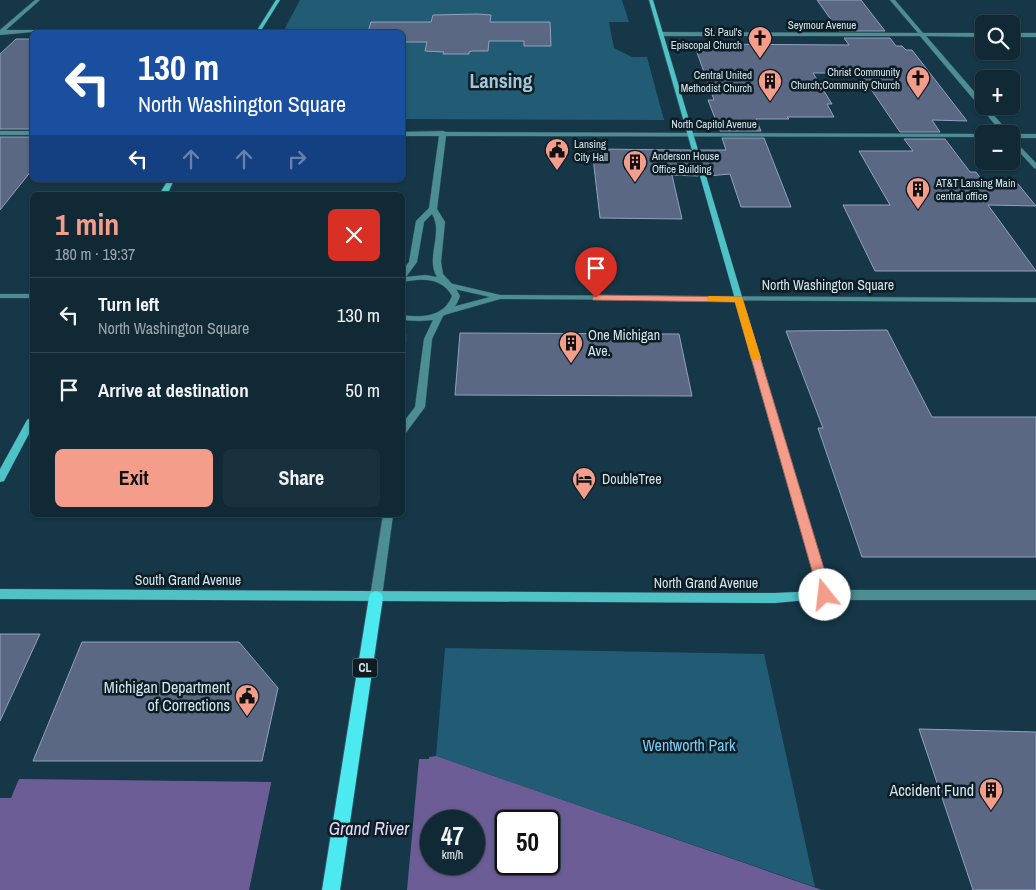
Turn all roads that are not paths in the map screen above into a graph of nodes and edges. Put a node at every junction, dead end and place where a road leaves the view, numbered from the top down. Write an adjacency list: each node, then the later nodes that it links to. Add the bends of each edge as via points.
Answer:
1 (38, 0): 6 (street)
2 (278, 0): 5 (main road)
3 (651, 0): 8 (main road)
4 (892, 0): 9 (street)
5 (259, 30)
6 (0, 32): 7 (street)
7 (30, 32)
8 (661, 34): 9 (street, Seymour Avenue); 18 (main road)
9 (922, 35): 10 (street, Seymour Avenue); 13 (street)
10 (975, 35)
11 (1020, 35): 12 (street)
12 (1036, 35)
13 (999, 125)
14 (0, 133): 15 (street)
15 (30, 133)
16 (405, 134): 17 (street, North Capitol Avenue)
17 (443, 134): 18 (street, North Capitol Avenue); 26 (street)
18 (690, 134): 19 (street, North Capitol Avenue); 23 (main road)
19 (975, 135)
20 (1036, 136): 21 (street)
21 (1020, 137)
22 (1020, 148): 24 (street)
23 (695, 150)
24 (1036, 167)
25 (703, 176): 33 (main road)
26 (433, 209): 27 (street, via 420,221 413,262); 29 (street, via 441,222 439,274)
27 (405, 274)
28 (405, 279): 29 (street, via 430,278)
29 (447, 284): 32 (street); 35 (street, via 456,296 451,308)
30 (0, 296): 31 (street)
31 (30, 296)
32 (500, 297): 33 (street, North Washington Square); 35 (street)
33 (739, 299): 34 (street, North Washington Square); 42 (main road)
34 (1036, 300)
35 (442, 314): 36 (street, via 418,319); 38 (street, via 428,339 420,407)
36 (405, 317)
37 (30, 424): 39 (main road)
38 (405, 428)
39 (0, 478)
40 (388, 517): 44 (street)
41 (0, 594): 44 (main road, South Grand Avenue)
42 (825, 595): 43 (street, North Grand Avenue); 44 (main road, North Grand Avenue, via 775,598)
43 (1036, 595)
44 (376, 597): 45 (main road, CL)
45 (331, 890)

